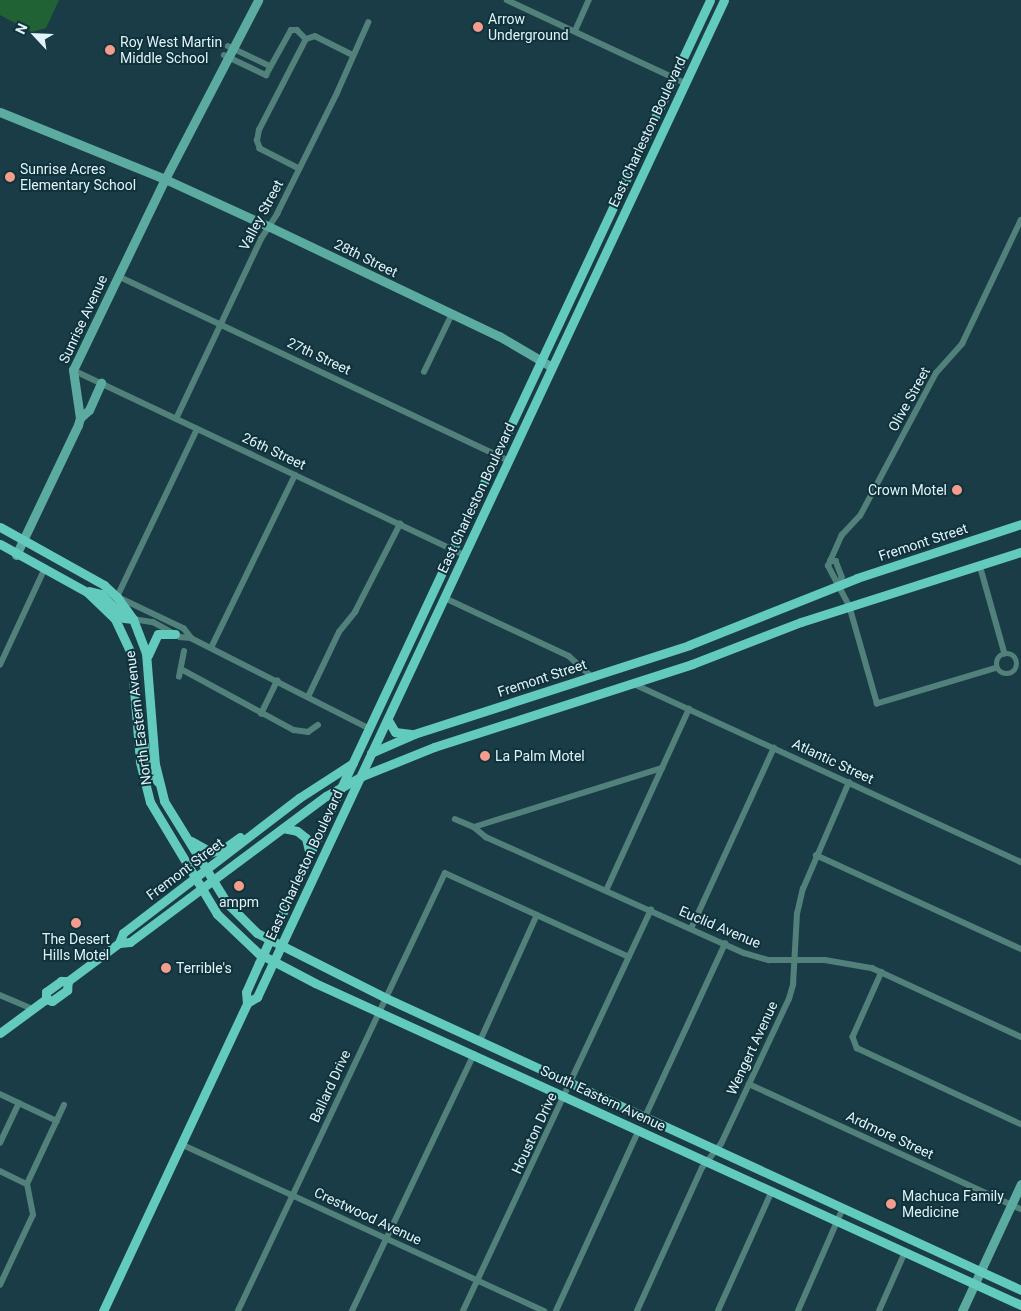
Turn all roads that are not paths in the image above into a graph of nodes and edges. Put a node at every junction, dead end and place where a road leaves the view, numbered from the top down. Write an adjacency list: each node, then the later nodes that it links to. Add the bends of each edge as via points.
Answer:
1 (251, 0): 10 (street, Sunrise Avenue)
2 (258, 0): 10 (street, Sunrise Avenue)
3 (507, 0): 8 (street)
4 (589, 0): 8 (street)
5 (710, 0): 14 (main road, East Charleston Boulevard)
6 (724, 0): 15 (main road, East Charleston Boulevard)
7 (368, 23): 11 (street, Valley Street)
8 (575, 30): 14 (street)
9 (306, 39): 11 (street, via 315,36); 13 (street, via 291,30); 19 (street, via 257,135 258,145 263,151)
10 (231, 47): 12 (street, Sunrise Avenue); 13 (street)
11 (353, 55): 19 (street, Valley Street)
12 (226, 56): 13 (street, via 266,75); 20 (street, Sunrise Avenue)
13 (270, 66)
14 (674, 77): 15 (street); 24 (main road, East Charleston Boulevard)
15 (686, 83): 21 (main road, East Charleston Boulevard)
16 (0, 107): 18 (street, 28th Street)
17 (0, 112): 18 (street, 28th Street)
18 (71, 139): 20 (street, 28th Street)
19 (299, 169): 23 (street, Valley Street)
20 (165, 180): 23 (street, 28th Street); 26 (street, Sunrise Avenue)
21 (624, 215): 24 (main road); 25 (main road, East Charleston Boulevard)
22 (1021, 220): 49 (street, Olive Street, via 962,344 936,373 860,516 842,535)
23 (270, 227): 27 (street, 28th Street); 28 (street, Valley Street)
24 (603, 230): 25 (main road); 29 (main road, East Charleston Boulevard)
25 (606, 253): 30 (main road, East Charleston Boulevard)
26 (118, 276): 28 (street, 27th Street); 31 (street, Sunrise Avenue)
27 (452, 314): 29 (street, 28th Street); 32 (street)
28 (220, 324): 35 (street, Valley Street); 37 (street, 27th Street)
29 (543, 360): 30 (street, 28th Street); 37 (main road, East Charleston Boulevard)
30 (552, 367): 38 (main road, East Charleston Boulevard)
31 (73, 370): 33 (street, 26th Street); 34 (street, Sunrise Avenue)
32 (424, 372)
33 (101, 383): 34 (street, via 89,410); 35 (street, 26th Street)
34 (80, 418): 43 (street)
35 (176, 419): 36 (street, 26th Street)
36 (198, 428): 39 (street, 26th Street); 54 (street)
37 (499, 454): 38 (street, 27th Street); 45 (main road, East Charleston Boulevard)
38 (509, 461): 48 (main road, East Charleston Boulevard)
39 (295, 475): 40 (street, 26th Street); 60 (street)
40 (400, 524): 45 (street, 26th Street); 71 (street, via 355,612 339,632)
41 (1021, 524): 52 (main road, Fremont Street)
42 (0, 527): 43 (main road, North Eastern Avenue)
43 (23, 541): 47 (street); 54 (main road, North Eastern Avenue, via 92,578)
44 (0, 544): 47 (main road, North Eastern Avenue)
45 (454, 550): 48 (street, 26th Street); 77 (main road, East Charleston Boulevard)
46 (1021, 552): 50 (main road, Fremont Street)
47 (16, 555): 51 (main road, North Eastern Avenue)
48 (465, 555): 55 (main road, East Charleston Boulevard)
49 (830, 561): 52 (street, via 828,566 832,580); 52 (street, via 836,561 842,577)
50 (980, 564): 56 (main road, Fremont Street); 62 (street)
51 (44, 570): 53 (main road, North Eastern Avenue); 64 (street)
52 (840, 585): 56 (street); 68 (main road, Fremont Street, via 688,645)
53 (81, 589): 57 (main road, via 100,594 124,618); 73 (main road, North Eastern Avenue, via 105,606 126,638 131,654)
54 (117, 597): 57 (main road, North Eastern Avenue); 59 (street, via 184,629)
55 (445, 598): 68 (street, via 568,656); 75 (main road, East Charleston Boulevard)
56 (849, 606): 66 (street, via 877,704); 70 (main road, Fremont Street)
57 (133, 619): 58 (street, via 153,622); 63 (main road, North Eastern Avenue, via 144,643)
58 (175, 634): 59 (street); 63 (main road, via 162,632 154,637)
59 (191, 638): 60 (street)
60 (211, 648): 69 (street)
61 (184, 651): 65 (street)
62 (1005, 654): 66 (street, via 999,658); 66 (street, via 1016,660 1017,668 1006,674)
63 (147, 663): 84 (main road, North Eastern Avenue)
64 (0, 665)
65 (181, 668): 67 (street); 74 (street)
66 (997, 668)
67 (179, 677)
68 (592, 677): 78 (main road, Fremont Street)
69 (277, 681): 71 (street); 74 (street)
70 (634, 684): 72 (street, Atlantic Street); 83 (main road, Fremont Street, via 434,747)
71 (308, 697): 77 (street)
72 (689, 709): 79 (street, Atlantic Street); 82 (street)
73 (136, 711): 84 (main road, via 148,770); 96 (main road, North Eastern Avenue, via 141,768 150,802)
74 (261, 714): 76 (street, via 302,732)
75 (388, 720): 78 (main road, via 395,732); 80 (main road, East Charleston Boulevard)
76 (318, 725)
77 (370, 729): 81 (main road, East Charleston Boulevard)
78 (414, 734): 80 (main road, Fremont Street)
79 (774, 748): 85 (street, Atlantic Street); 100 (street)
80 (373, 751): 81 (main road, Fremont Street); 83 (main road, East Charleston Boulevard)
81 (354, 762): 86 (main road, East Charleston Boulevard); 91 (main road, Fremont Street)
82 (662, 768): 88 (street); 97 (street)
83 (362, 776): 86 (main road, Fremont Street); 103 (main road, East Charleston Boulevard)
84 (158, 782): 90 (main road, North Eastern Avenue, via 164,801)
85 (849, 782): 93 (street, Wengert Avenue); 94 (street, Atlantic Street)
86 (342, 787): 89 (main road, Fremont Street); 92 (main road, East Charleston Boulevard)
87 (455, 819): 88 (street, Euclid Avenue)
88 (474, 827): 97 (street, Euclid Avenue, via 486,838)
89 (283, 828): 92 (main road, via 297,830 306,838); 95 (main road, Fremont Street)
90 (182, 832): 91 (main road, via 197,846 211,852 222,850 242,836); 95 (main road, North Eastern Avenue)
91 (252, 834): 95 (main road, Fremont Street)
92 (310, 855): 101 (main road, East Charleston Boulevard)
93 (816, 855): 104 (street); 107 (street, Wengert Avenue, via 797,914)
94 (1021, 862)
95 (210, 876): 96 (main road, Fremont Street); 101 (main road, South Eastern Avenue, via 236,915)
96 (198, 885): 105 (main road, South Eastern Avenue, via 226,925); 113 (main road, Fremont Street, via 130,942 119,943 68,981 61,981)
97 (606, 891): 98 (street, Euclid Avenue)
98 (651, 910): 100 (street, Euclid Avenue); 106 (street, Houston Drive)
99 (537, 915): 106 (street); 111 (street, Ballard Drive, via 445,873); 117 (street)
100 (691, 929): 102 (street, Euclid Avenue)
101 (271, 941): 103 (main road, South Eastern Avenue); 105 (main road, East Charleston Boulevard)
102 (724, 944): 107 (street, Euclid Avenue, via 769,960); 125 (street)
103 (281, 946): 108 (main road, East Charleston Boulevard); 111 (main road, South Eastern Avenue)
104 (1021, 949)
105 (263, 956): 108 (main road, South Eastern Avenue); 112 (main road, East Charleston Boulevard, via 246,992)
106 (629, 957): 119 (street, Houston Drive)
107 (795, 961): 109 (street, Euclid Avenue, via 850,962); 120 (street, Wengert Avenue, via 789,999)
108 (274, 963): 112 (main road, East Charleston Boulevard, via 258,996); 114 (main road, South Eastern Avenue)
109 (882, 972): 116 (street, Euclid Avenue); 127 (street, via 853,1037 857,1048)
110 (0, 995): 113 (street)
111 (386, 998): 114 (street, Ballard Drive); 117 (main road, South Eastern Avenue)
112 (246, 1003): 130 (main road, East Charleston Boulevard)
113 (32, 1008): 115 (main road, Fremont Street)
114 (379, 1011): 118 (main road, South Eastern Avenue); 137 (street, Ballard Drive)
115 (0, 1033)
116 (1021, 1037)
117 (480, 1041): 119 (main road, South Eastern Avenue)
118 (474, 1054): 122 (main road, South Eastern Avenue); 142 (street)
119 (571, 1083): 122 (street, Houston Drive); 125 (main road, South Eastern Avenue)
120 (749, 1084): 131 (street, Wengert Avenue); 138 (street, Ardmore Street)
121 (0, 1094): 123 (street)
122 (565, 1096): 128 (main road, South Eastern Avenue); 145 (street, Houston Drive)
123 (19, 1103): 126 (street); 129 (street)
124 (64, 1105): 126 (street)
125 (645, 1117): 131 (main road, South Eastern Avenue)
126 (58, 1121): 134 (street)
127 (1021, 1124)
128 (639, 1130): 132 (main road, South Eastern Avenue); 155 (street)
129 (0, 1144)
130 (181, 1144): 137 (street, Crestwood Avenue); 150 (main road, East Charleston Boulevard)
131 (716, 1150): 132 (street, Wengert Avenue); 139 (main road, South Eastern Avenue)
132 (708, 1161): 136 (main road, South Eastern Avenue); 156 (street, Wengert Avenue)
133 (0, 1171): 134 (street)
134 (27, 1184): 147 (street, via 33,1215)
135 (1021, 1184): 138 (street)
136 (772, 1191): 141 (main road, South Eastern Avenue); 157 (street)
137 (293, 1196): 142 (street, Crestwood Avenue); 151 (street, Ballard Drive)
138 (1012, 1205): 140 (street, Ardmore Street); 144 (street)
139 (843, 1208): 141 (street); 144 (main road, South Eastern Avenue)
140 (1021, 1209)
141 (839, 1222): 143 (main road, South Eastern Avenue); 158 (street)
142 (386, 1238): 145 (street, Crestwood Avenue); 152 (street)
143 (905, 1252): 146 (main road, South Eastern Avenue); 159 (street)
144 (981, 1271): 146 (street); 148 (main road, South Eastern Avenue)
145 (478, 1281): 153 (street, Houston Drive); 154 (street, Crestwood Avenue)
146 (975, 1284): 149 (main road, South Eastern Avenue); 160 (street)
147 (0, 1286)
148 (1021, 1290)
149 (1021, 1305)
150 (103, 1311)
151 (238, 1311)
152 (352, 1311)
153 (463, 1311)
154 (544, 1311)
155 (556, 1311)
156 (637, 1311)
157 (718, 1311)
158 (798, 1311)
159 (879, 1311)
160 (962, 1311)

